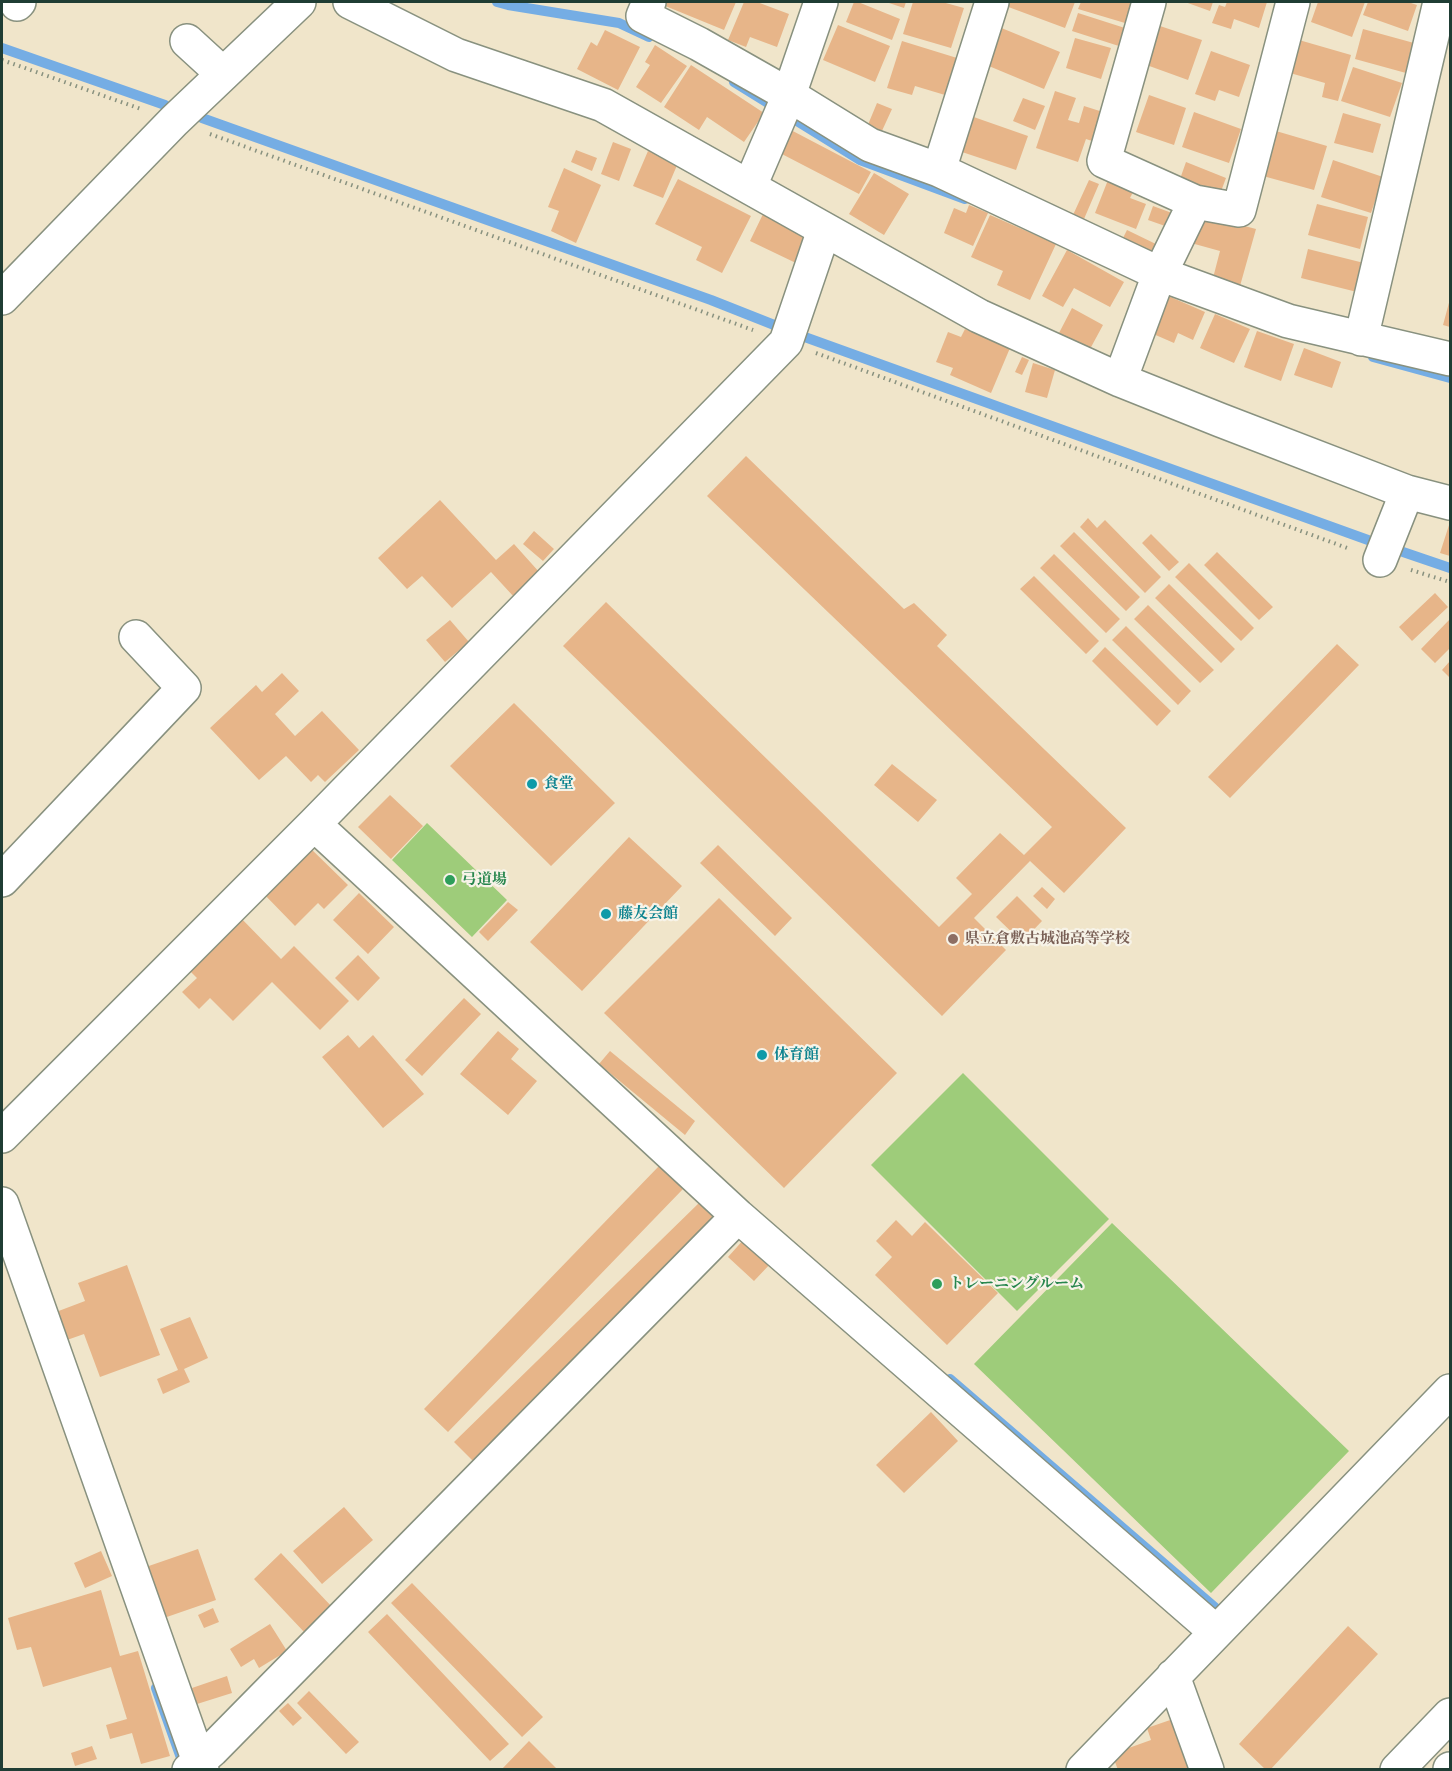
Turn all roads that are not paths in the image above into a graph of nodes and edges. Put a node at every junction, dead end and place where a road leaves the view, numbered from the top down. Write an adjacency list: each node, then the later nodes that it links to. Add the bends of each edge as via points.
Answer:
1 (299, 2): 11 (street)
2 (350, 2): 9 (street)
3 (649, 2): 12 (street, via 643,16 699,44)
4 (821, 2): 12 (street)
5 (992, 2): 13 (street)
6 (1149, 2): 15 (street, via 1104,161)
7 (1293, 2): 15 (street, via 1239,210)
8 (1440, 2): 19 (street)
9 (391, 11): 14 (street, via 456,55 603,105)
10 (187, 41): 11 (street)
11 (224, 74): 18 (street)
12 (784, 107): 13 (street); 14 (street)
13 (939, 170): 17 (street)
14 (750, 186): 16 (street)
15 (1195, 202): 17 (street)
16 (824, 230): 21 (street, via 979,316); 26 (street, via 795,338)
17 (1156, 283): 19 (street); 21 (street)
18 (2, 298)
19 (1361, 339): 20 (street)
20 (1450, 360)
21 (1120, 380): 22 (street)
22 (1407, 492): 23 (street); 24 (street)
23 (1450, 503)
24 (1380, 560)
25 (136, 637): 27 (street, via 184,688)
26 (314, 824): 28 (street); 30 (street)
27 (2, 880)
28 (2, 1137)
29 (2, 1204): 35 (street)
30 (738, 1216): 32 (street); 35 (street)
31 (1450, 1391): 32 (street)
32 (1209, 1626): 33 (street)
33 (1179, 1670): 36 (street); 37 (street)
34 (1450, 1715): 38 (street)
35 (196, 1766)
36 (1083, 1770)
37 (1207, 1770)
38 (1397, 1770)

